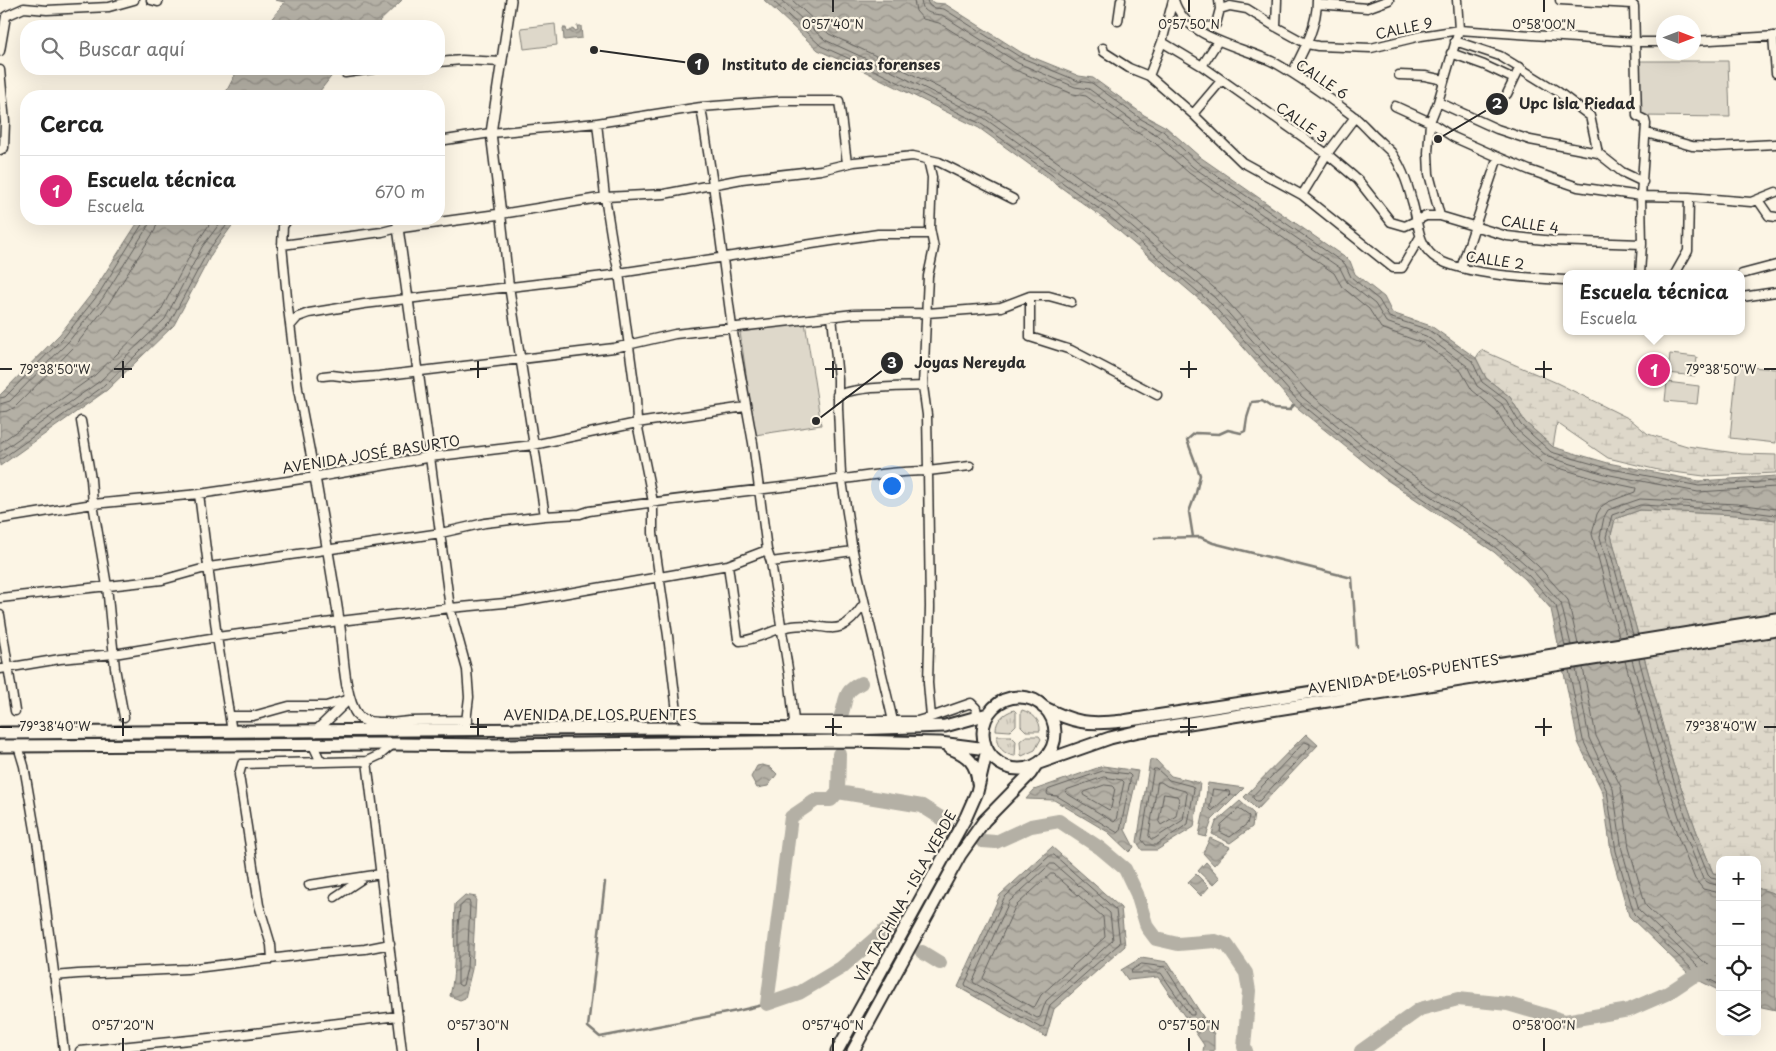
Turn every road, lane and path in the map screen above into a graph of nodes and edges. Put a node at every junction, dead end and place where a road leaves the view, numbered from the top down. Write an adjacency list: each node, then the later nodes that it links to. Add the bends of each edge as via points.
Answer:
1 (134, 0): 25 (street, via 109,7 24,8 6,16)
2 (511, 0): 28 (street)
3 (1121, 0): 12 (street)
4 (1174, 0): 17 (street, CALLE 6, via 1186,20); 20 (street)
5 (1220, 0): 11 (street)
6 (1277, 0): 14 (street)
7 (1389, 0): 10 (street, via 1367,8)
8 (1457, 0): 15 (street)
9 (1560, 0): 21 (street, via 1633,4)
10 (1317, 2): 23 (street)
11 (1220, 9): 13 (street); 14 (street, CALLE 9, via 1230,6 1247,9)
12 (1118, 21)
13 (1216, 24)
14 (1276, 27): 23 (street, CALLE 9)
15 (1459, 30): 18 (street); 21 (street, CALLE 9); 23 (street, CALLE 9, via 1371,48)
16 (1775, 36): 19 (street); 33 (street)
17 (1218, 41): 29 (street); 32 (street, CALLE 6, via 1261,56)
18 (1455, 41): 26 (street); 30 (street, via 1500,56)
19 (1701, 41)
20 (1162, 42): 29 (street, CALLE 3); 35 (street)
21 (1635, 42): 22 (street, CALLE 9); 47 (street, via 1637,116 1645,120)
22 (1656, 42)
23 (1307, 44): 32 (street)
24 (1103, 48): 35 (street, via 1104,52 1129,68)
25 (0, 51)
26 (1451, 53): 36 (street); 37 (street)
27 (445, 61): 28 (street)
28 (502, 62): 48 (street)
29 (1202, 66): 38 (street, CALLE 3)
30 (1520, 67): 36 (street); 52 (street, via 1590,116)
31 (0, 70): 51 (street, via 5,122 4,148)
32 (1292, 73): 44 (street, CALLE 6)
33 (1776, 73)
34 (1399, 75): 37 (street)
35 (1149, 76): 43 (street)
36 (1514, 79): 39 (street)
37 (1444, 80): 40 (street)
38 (1221, 81): 43 (street); 53 (street, CALLE 3)
39 (1506, 94)
40 (1438, 102): 45 (street); 52 (street, via 1530,140)
41 (1395, 106): 45 (street)
42 (701, 107): 46 (street); 56 (street, via 781,101 839,101); 58 (street)
43 (1192, 114): 60 (street, via 1242,162)
44 (1355, 117): 53 (street); 70 (street, CALLE 6, via 1391,153 1404,176)
45 (1430, 122): 54 (street, via 1453,137); 67 (street, via 1429,174)
46 (597, 123): 48 (street); 62 (street)
47 (1646, 133): 50 (street, via 1692,146); 57 (street)
48 (491, 134): 49 (street); 66 (street)
49 (445, 140)
50 (1776, 144)
51 (0, 150)
52 (1598, 153): 57 (street, via 1622,172)
53 (1327, 154): 60 (street); 70 (street, CALLE 3, via 1358,180 1391,222 1405,226)
54 (1498, 157): 61 (street, via 1578,187); 74 (street)
55 (928, 160): 56 (street, via 913,156); 64 (street, via 945,165); 75 (street, via 932,177)
56 (847, 163): 58 (street, via 821,170)
57 (1643, 182): 61 (street)
58 (714, 184): 62 (street, via 664,194); 79 (street)
59 (1776, 192): 65 (street)
60 (1302, 195): 76 (street, via 1396,269 1402,268)
61 (1641, 196): 63 (street); 77 (street)
62 (605, 197): 66 (street); 84 (street)
63 (1689, 197): 65 (street); 83 (street, via 1688,251)
64 (1013, 199)
65 (1758, 200): 68 (street, via 1769,216)
66 (501, 214): 69 (street); 87 (street)
67 (1440, 216): 70 (street, CALLE 4); 74 (street, CALLE 4)
68 (1776, 217)
69 (445, 219)
70 (1417, 219): 76 (street, CALLE 2)
71 (284, 225): 78 (street)
72 (396, 225): 78 (street, via 382,232)
73 (398, 225): 91 (street)
74 (1474, 226): 77 (street, CALLE 4, via 1507,236); 81 (street)
75 (931, 234): 79 (street, via 878,234); 93 (street, via 934,248 928,276)
76 (1420, 237): 81 (street, CALLE 2, via 1432,256)
77 (1642, 244): 82 (street)
78 (282, 245): 95 (street)
79 (722, 258): 84 (street); 96 (street)
80 (1776, 265): 85 (street)
81 (1461, 268): 86 (street, CALLE 2)
82 (1640, 270)
83 (1677, 270)
84 (619, 272): 87 (street); 97 (street)
85 (1745, 273)
86 (1563, 280)
87 (509, 286): 91 (street); 98 (street)
88 (1776, 292): 90 (street)
89 (1030, 296): 92 (street, via 1050,296); 93 (street, via 1001,307); 103 (street, via 1030,337 1071,350)
90 (1745, 297)
91 (407, 299): 95 (street, via 309,313 298,317); 99 (street)
92 (1071, 302)
93 (927, 313): 94 (street); 101 (street)
94 (832, 316): 96 (street); 102 (street)
95 (291, 325): 111 (street, via 298,389)
96 (732, 327): 97 (street, via 675,334); 104 (street)
97 (628, 345): 98 (street); 106 (street)
98 (521, 359): 99 (street); 107 (street)
99 (418, 371): 100 (street, via 355,378); 108 (street)
100 (323, 376)
101 (923, 386): 102 (street); 110 (street)
102 (837, 395): 112 (street)
103 (1157, 395)
104 (745, 407): 106 (street, AVENIDA JOSÉ BASURTO); 113 (street)
105 (81, 421): 116 (street)
106 (637, 423): 107 (street, AVENIDA JOSÉ BASURTO); 115 (street)
107 (533, 445): 108 (street, AVENIDA JOSÉ BASURTO); 117 (street)
108 (430, 457): 111 (street, AVENIDA JOSÉ BASURTO); 119 (street)
109 (970, 466): 110 (street)
110 (928, 471): 112 (street); 148 (street, via 928,684)
111 (315, 477): 114 (street, AVENIDA JOSÉ BASURTO); 120 (street)
112 (842, 480): 113 (street); 122 (street)
113 (759, 488): 115 (street); 121 (street)
114 (199, 494): 116 (street, AVENIDA JOSÉ BASURTO); 125 (street)
115 (652, 502): 117 (street, via 580,514); 126 (street)
116 (93, 504): 118 (street, AVENIDA JOSÉ BASURTO); 127 (street)
117 (545, 516): 119 (street, via 485,523)
118 (0, 519)
119 (441, 533): 120 (street); 130 (street)
120 (328, 549): 125 (street); 133 (street)
121 (766, 550): 123 (street); 124 (street)
122 (853, 551): 123 (street); 129 (street)
123 (770, 562): 134 (street)
124 (728, 564): 126 (street); 134 (street, via 738,640)
125 (209, 567): 127 (street, via 162,580); 137 (street)
126 (658, 577): 130 (street, via 517,602); 153 (street, via 677,712 686,722)
127 (107, 586): 128 (street); 138 (street)
128 (0, 598)
129 (864, 604): 134 (street, via 854,619 839,627); 149 (street)
130 (450, 608): 133 (street); 150 (street, via 467,670)
131 (0, 615): 139 (street)
132 (1776, 619): 136 (main road, AVENIDA DE LOS PUENTES)
133 (340, 621): 137 (street); 142 (street)
134 (782, 628): 151 (street)
135 (1776, 630): 136 (main road, AVENIDA DE LOS PUENTES)
136 (1719, 633): 140 (main road, AVENIDA DE LOS PUENTES)
137 (217, 637): 138 (street); 145 (street)
138 (114, 654): 139 (street); 147 (street)
139 (9, 667): 141 (street); 144 (street)
140 (1509, 668): 143 (main road, AVENIDA DE LOS PUENTES, via 1106,723 1071,720); 165 (main road, AVENIDA DE LOS PUENTES, via 1131,732 1099,741)
141 (0, 669)
142 (349, 699): 145 (street, via 326,706 289,706 253,716); 152 (street, via 360,719); 155 (street)
143 (1044, 707): 146 (main road, via 1027,698 1014,698 1002,702); 165 (main road, via 1053,722 1054,739 1047,755)
144 (15, 711)
145 (230, 716): 154 (street)
146 (983, 716): 148 (street, via 971,702); 151 (main road, AVENIDA DE LOS PUENTES, via 945,726 850,729); 162 (main road)
147 (124, 717)
148 (931, 717): 149 (street)
149 (893, 721): 151 (street)
150 (466, 725): 152 (main road, AVENIDA DE LOS PUENTES); 153 (main road, AVENIDA DE LOS PUENTES)
151 (793, 725): 153 (main road, AVENIDA DE LOS PUENTES)
152 (392, 727): 155 (main road, AVENIDA DE LOS PUENTES)
153 (708, 729)
154 (232, 732): 155 (main road, AVENIDA DE LOS PUENTES); 156 (main road, AVENIDA DE LOS PUENTES)
155 (315, 732)
156 (0, 733)
157 (393, 744): 158 (main road, AVENIDA DE LOS PUENTES, via 847,741); 159 (main road, AVENIDA DE LOS PUENTES); 164 (street)
158 (940, 744): 162 (main road, AVENIDA DE LOS PUENTES); 166 (main road, via 961,752 972,761 977,773)
159 (312, 745): 161 (main road, AVENIDA DE LOS PUENTES); 163 (street)
160 (0, 746): 161 (main road, AVENIDA DE LOS PUENTES)
161 (18, 746): 173 (street, via 36,837)
162 (987, 749): 165 (main road, via 1006,767); 166 (main road, VÍA TACHINA - ISLA VERDE)
163 (323, 761): 164 (street); 172 (street, via 243,762 239,771)
164 (367, 761): 167 (street)
165 (1035, 767): 179 (main road, VÍA TACHINA - ISLA VERDE, via 984,821 960,855)
166 (977, 792): 178 (main road, VÍA TACHINA - ISLA VERDE)
167 (381, 874): 168 (street); 171 (street)
168 (364, 877): 169 (street); 170 (street)
169 (310, 885)
170 (335, 897)
171 (390, 944): 172 (street); 174 (street)
172 (272, 959): 173 (street, via 187,969)
173 (54, 976): 175 (street)
174 (398, 1016): 176 (street); 177 (street)
175 (64, 1051)
176 (80, 1051)
177 (402, 1051)
178 (837, 1051)
179 (853, 1051)

